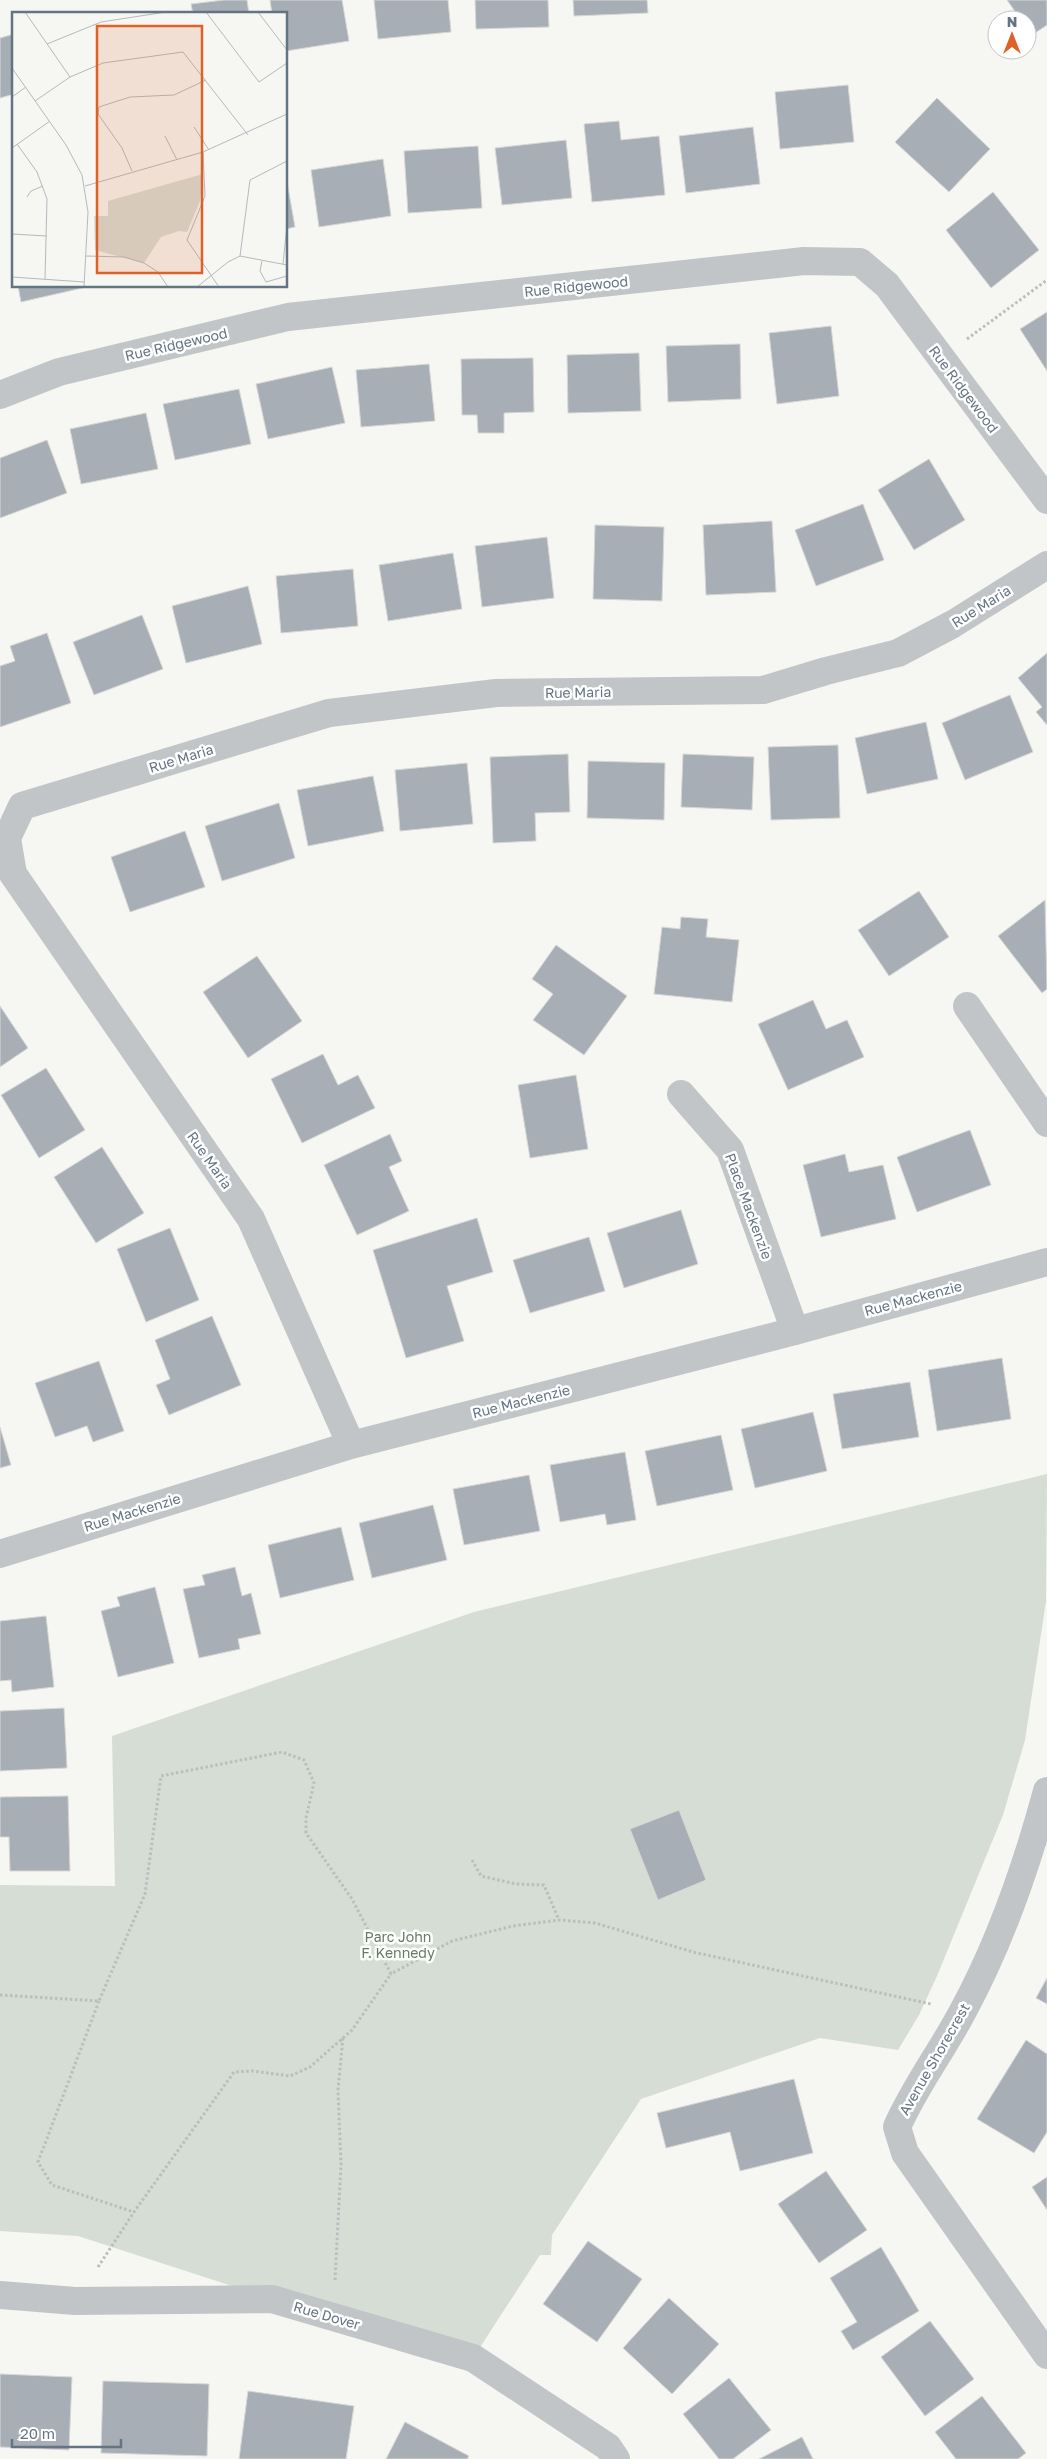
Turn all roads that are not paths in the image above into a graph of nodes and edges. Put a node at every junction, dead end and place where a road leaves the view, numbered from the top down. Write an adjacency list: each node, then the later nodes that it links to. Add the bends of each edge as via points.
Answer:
1 (0, 395): 2 (street, Rue Ridgewood, via 59,372 288,317 804,261 860,262 887,285)
2 (1047, 500)
3 (1047, 565): 9 (street, Rue Maria, via 898,654 764,690 496,693 329,713 22,806 7,838 13,874 250,1219)
4 (967, 1006): 6 (street)
5 (681, 1094): 8 (street, Place Mackenzie, via 730,1150)
6 (1047, 1122)
7 (1047, 1262): 8 (street, Rue Mackenzie)
8 (794, 1331): 9 (street, Rue Mackenzie)
9 (351, 1445): 10 (street, Rue Mackenzie)
10 (0, 1554)
11 (1047, 1791): 13 (street, Avenue Shorecrest, via 1030,1855 988,1959 963,2011 909,2099 897,2126 905,2153)
12 (0, 2295): 14 (street, Rue Dover, via 76,2301 272,2299 473,2358 608,2447)
13 (1047, 2355)
14 (616, 2459)

